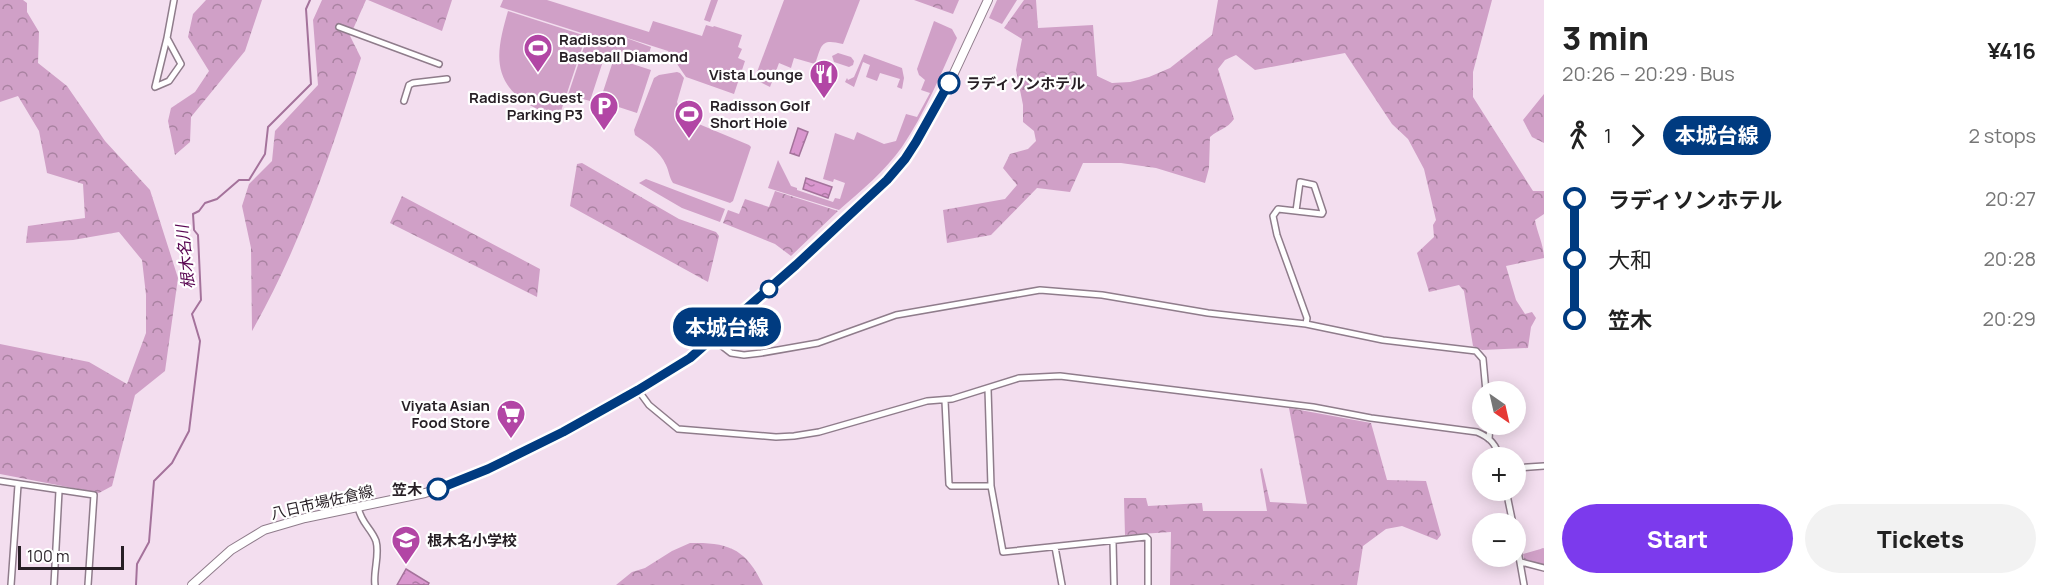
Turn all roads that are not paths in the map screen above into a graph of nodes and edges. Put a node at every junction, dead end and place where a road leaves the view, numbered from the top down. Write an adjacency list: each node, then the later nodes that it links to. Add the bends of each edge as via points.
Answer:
1 (174, 0): 4 (street)
2 (988, 0): 10 (main road, 八日市場佐倉線, via 940,101 905,159 866,200)
3 (339, 27): 5 (street)
4 (167, 38): 4 (street, via 157,77 155,87 169,81 181,64)
5 (439, 64)
6 (447, 79): 7 (street, via 412,83)
7 (404, 101)
8 (1296, 211): 8 (street, via 1300,182 1314,184 1323,212); 9 (street, via 1278,209 1274,223)
9 (1306, 324): 10 (street, via 1046,290 896,315 818,343 772,352 736,354); 11 (street, via 1383,340 1476,351 1483,359)
10 (713, 339): 13 (main road, 八日市場佐倉線)
11 (1485, 381)
12 (988, 389): 14 (street); 16 (street, via 1028,376 1087,379 1313,407 1477,432); 22 (street)
13 (638, 390): 14 (street, via 649,405 678,429 776,436 819,432 905,406); 24 (main road, 八日市場佐倉線, via 471,477 425,493)
14 (945, 401): 22 (street, via 949,484)
15 (1490, 435): 16 (street)
16 (1490, 439): 17 (street)
17 (1496, 447)
18 (1544, 466): 19 (street)
19 (1526, 467)
20 (0, 481): 21 (street)
21 (18, 485): 23 (street); 30 (street)
22 (991, 486): 26 (street, via 1003,552)
23 (60, 491): 31 (street); 32 (street, via 94,495)
24 (358, 507): 33 (main road, 八日市場佐倉線, via 264,530 231,550); 34 (street, via 376,542)
25 (1113, 541): 26 (street); 36 (street); 37 (street, via 1148,539)
26 (1055, 547): 35 (street)
27 (1526, 563): 29 (street)
28 (1522, 567): 38 (street)
29 (1544, 568)
30 (11, 585)
31 (54, 585)
32 (88, 585)
33 (192, 585)
34 (375, 585)
35 (1062, 585)
36 (1114, 585)
37 (1148, 585)
38 (1524, 585)

